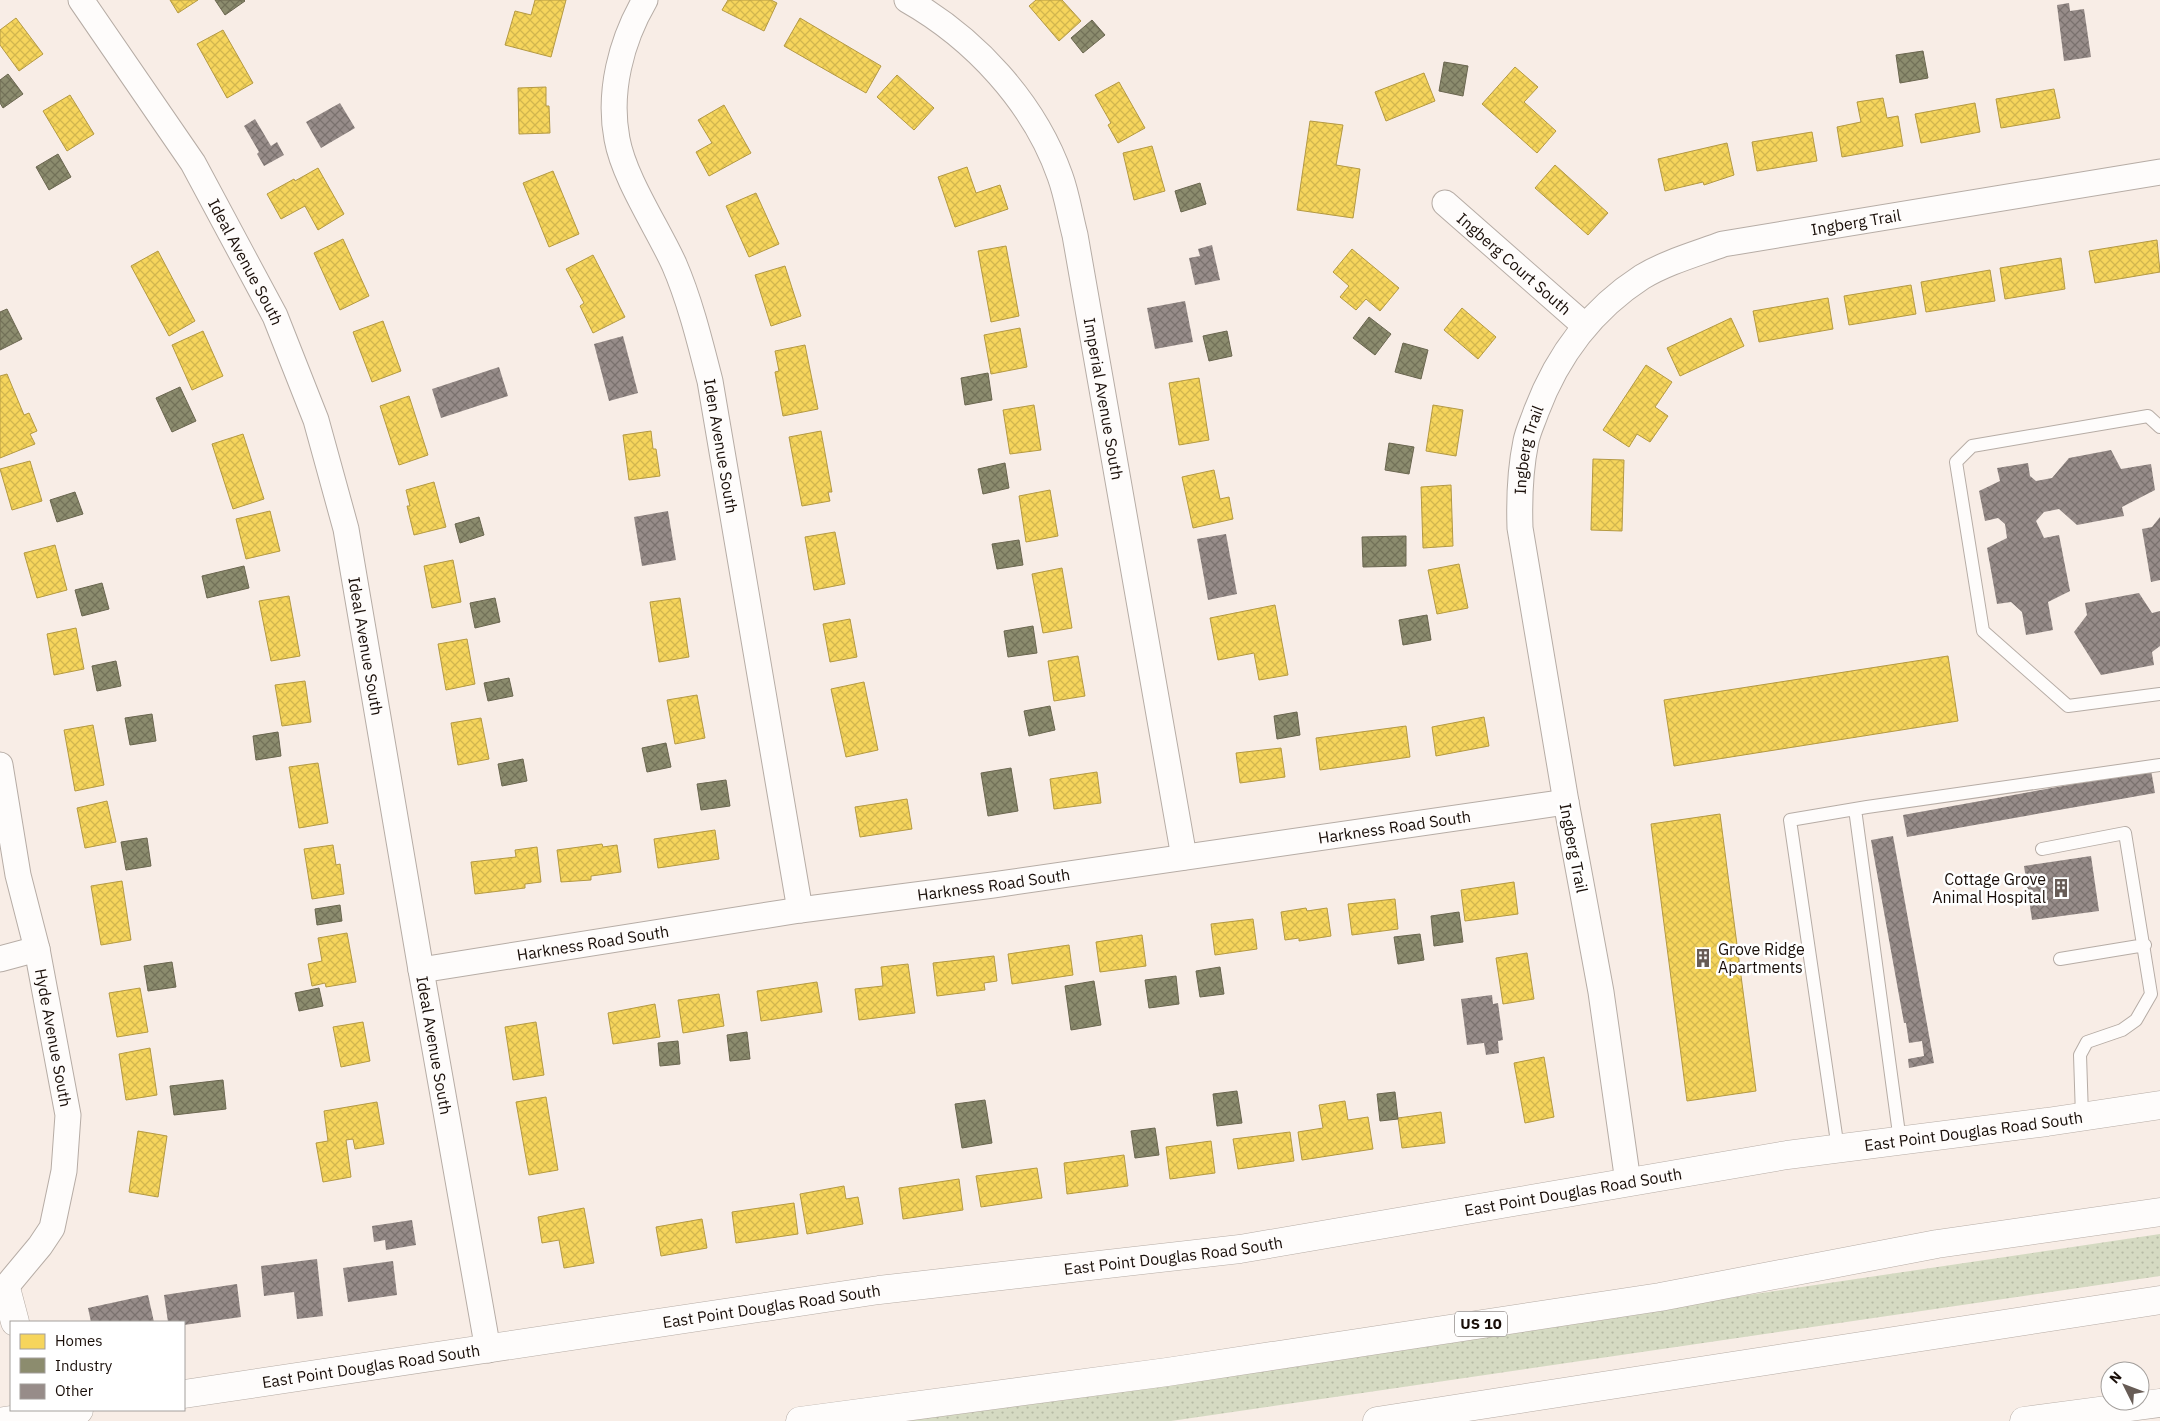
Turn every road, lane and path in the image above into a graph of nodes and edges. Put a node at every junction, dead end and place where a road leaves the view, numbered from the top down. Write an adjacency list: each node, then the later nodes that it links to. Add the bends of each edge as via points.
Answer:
1 (81, 0): 20 (street, Ideal Avenue South, via 193,163 275,316 316,420 346,529)
2 (645, 0): 15 (street, Iden Avenue South, via 625,43 617,72 614,106 617,140 628,172 674,266 700,338)
3 (907, 0): 14 (street, Imperial Avenue South, via 953,31 1012,91 1038,128 1060,176 1075,236)
4 (2160, 172): 6 (street, Ingberg Trail, via 1723,244 1643,276)
5 (1445, 203): 6 (street, Ingberg Court South)
6 (1584, 325): 11 (street, Ingberg Trail, via 1559,362 1543,394 1526,439 1519,486 1520,528)
7 (2160, 427): 8 (lane, via 2148,416 1981,444 1972,446 1956,462 1983,630 2068,706)
8 (2160, 694)
9 (2160, 765): 12 (lane)
10 (0, 766): 17 (street, Hyde Avenue South, via 18,875)
11 (1566, 802): 14 (street, Harkness Road South); 25 (street, Ingberg Trail, via 1601,992)
12 (1855, 809): 23 (lane); 24 (lane, via 1790,820)
13 (2042, 850): 16 (lane, via 2125,833)
14 (1184, 857): 15 (street, Harkness Road South)
15 (800, 910): 20 (street, Harkness Road South)
16 (2145, 945): 19 (lane); 22 (lane, via 2152,994 2136,1020 2122,1030 2087,1042 2080,1056)
17 (37, 949): 18 (street); 27 (street, Hyde Avenue South, via 68,1115 64,1171 52,1228)
18 (0, 959)
19 (2060, 959)
20 (421, 970): 30 (street, Ideal Avenue South)
21 (2160, 1105): 22 (main road, East Point Douglas Road South)
22 (2082, 1116): 23 (main road, East Point Douglas Road South)
23 (1900, 1141): 24 (main road, East Point Douglas Road South)
24 (1838, 1148): 25 (main road, East Point Douglas Road South)
25 (1628, 1182): 30 (main road, East Point Douglas Road South, via 1240,1249 879,1290)
26 (2160, 1212): 35 (main road, US 10, via 1937,1244 1660,1297 1167,1372)
27 (3, 1291): 29 (main road)
28 (2160, 1300): 36 (main road)
29 (15, 1321)
30 (488, 1350): 31 (main road, East Point Douglas Road South)
31 (185, 1394)
32 (2160, 1403): 37 (main road)
33 (72, 1411): 34 (main road)
34 (4, 1421)
35 (800, 1421)
36 (1377, 1421)
37 (2024, 1421)

